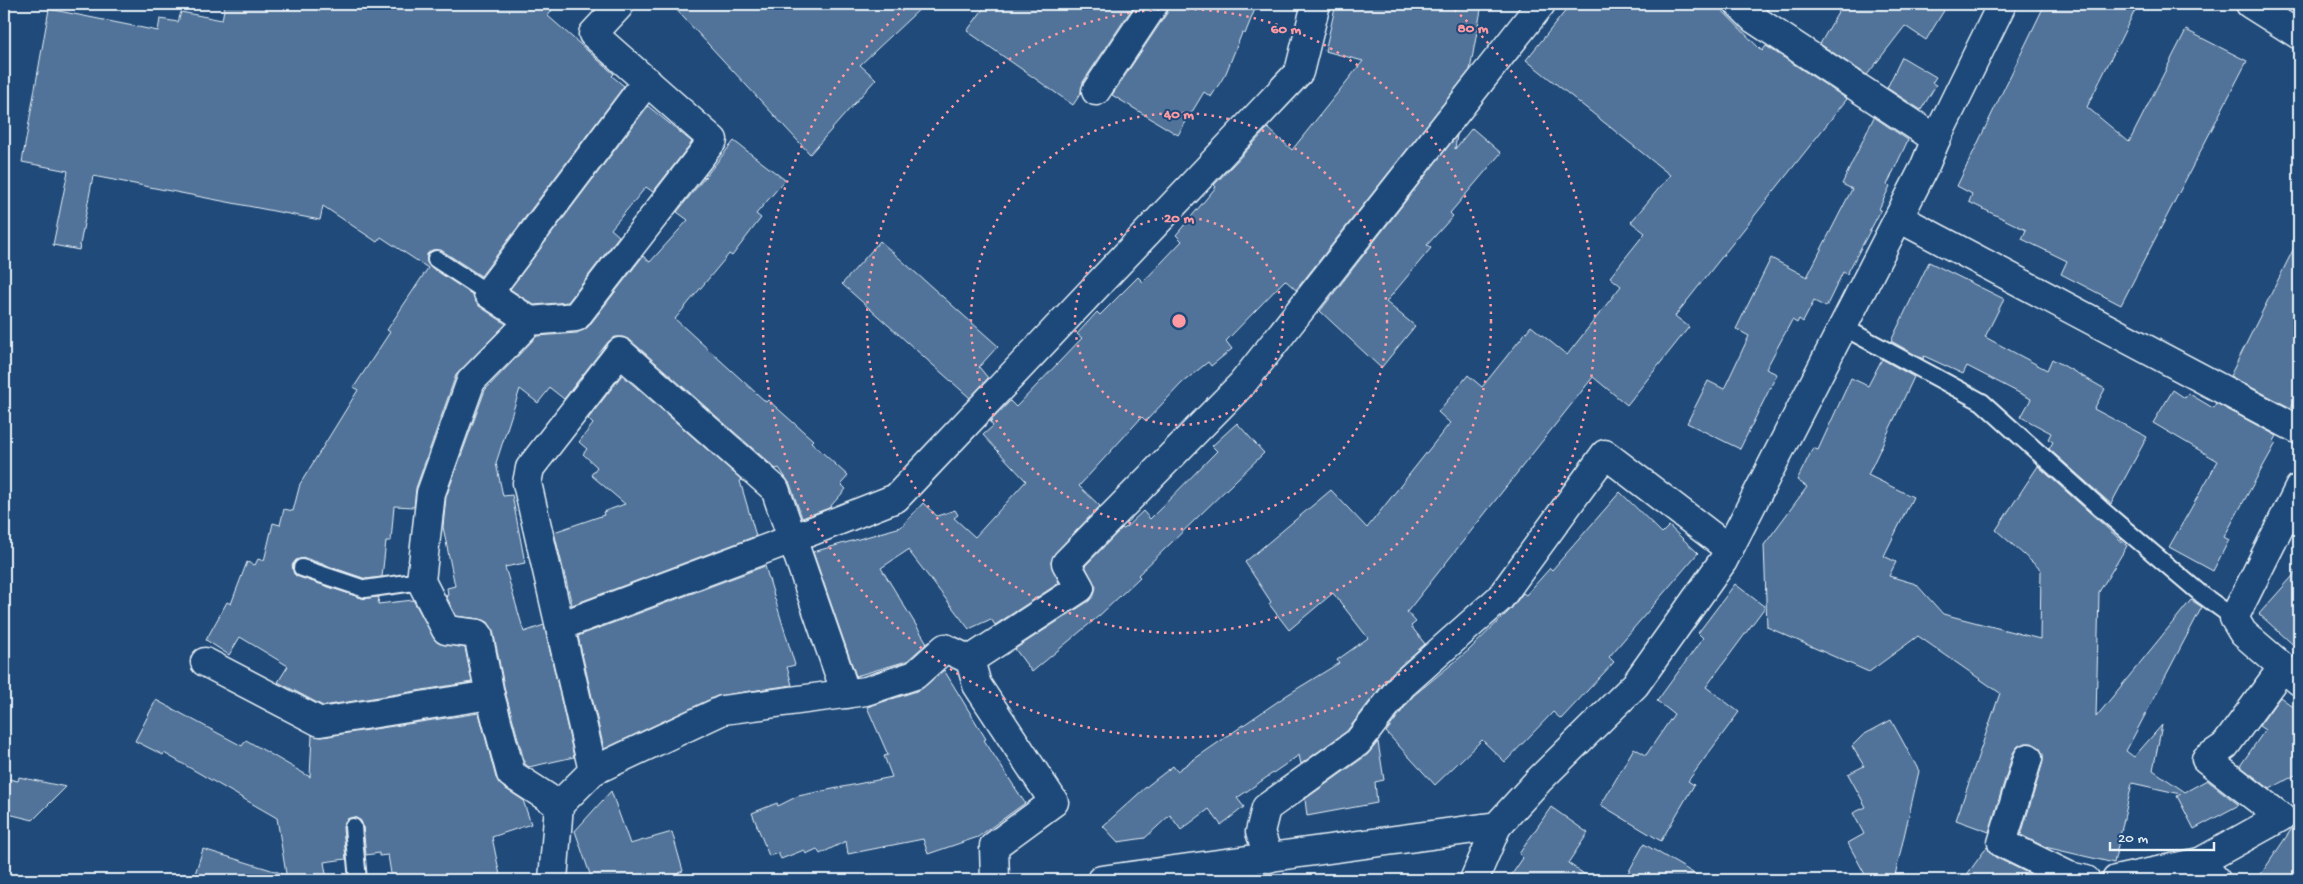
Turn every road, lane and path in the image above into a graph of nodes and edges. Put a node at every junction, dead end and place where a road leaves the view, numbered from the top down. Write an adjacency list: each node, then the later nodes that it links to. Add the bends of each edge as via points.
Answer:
1 (1154, 4): 10 (street)
2 (1316, 4): 19 (street, via 1299,72 896,498)
3 (1541, 4): 25 (street, via 1242,384 1066,563 1080,588)
4 (1739, 4): 11 (street, via 1754,19)
5 (2002, 4): 11 (street)
6 (2250, 4): 8 (street)
7 (619, 6): 9 (street, via 593,34)
8 (2299, 35)
9 (646, 81): 14 (street); 15 (street, via 713,140 576,317)
10 (1096, 91)
11 (1936, 139): 12 (street)
12 (1898, 218): 16 (street); 17 (street)
13 (436, 259): 14 (lane)
14 (488, 292): 15 (street)
15 (530, 322): 22 (street, via 471,381 431,493)
16 (1843, 327): 20 (street); 23 (lane, via 1982,402 2101,509)
17 (2299, 430)
18 (2299, 488): 23 (street)
19 (792, 539): 24 (street); 24 (street, via 776,490 620,352 530,468 527,483); 29 (street)
20 (1729, 548): 33 (street, via 1724,561 1635,686); 35 (street, via 1605,454 1500,598 1402,685 1358,742 1266,808 1260,832)
21 (302, 568): 22 (lane, via 365,589)
22 (420, 581): 28 (street, via 446,630 478,634)
23 (2234, 618): 27 (street, via 2243,633)
24 (560, 626): 31 (street)
25 (970, 660): 29 (street, via 945,648 915,675); 39 (street, via 976,685 1054,802 994,846)
26 (205, 662): 28 (street, via 320,722)
27 (2291, 674): 36 (street, via 2225,746 2206,759 2281,817)
28 (490, 694): 32 (street, via 511,774)
29 (846, 694): 31 (street, via 723,710)
30 (2028, 758): 42 (street, via 2002,843 2069,876)
31 (593, 771): 32 (street)
32 (559, 806): 38 (street)
33 (1497, 826): 35 (street); 41 (street)
34 (353, 827): 37 (lane)
35 (1269, 858): 40 (street)
36 (2208, 871): 43 (street)
37 (358, 880)
38 (553, 880)
39 (995, 880)
40 (1101, 880)
41 (1474, 880)
42 (2086, 880)
43 (2116, 880)

